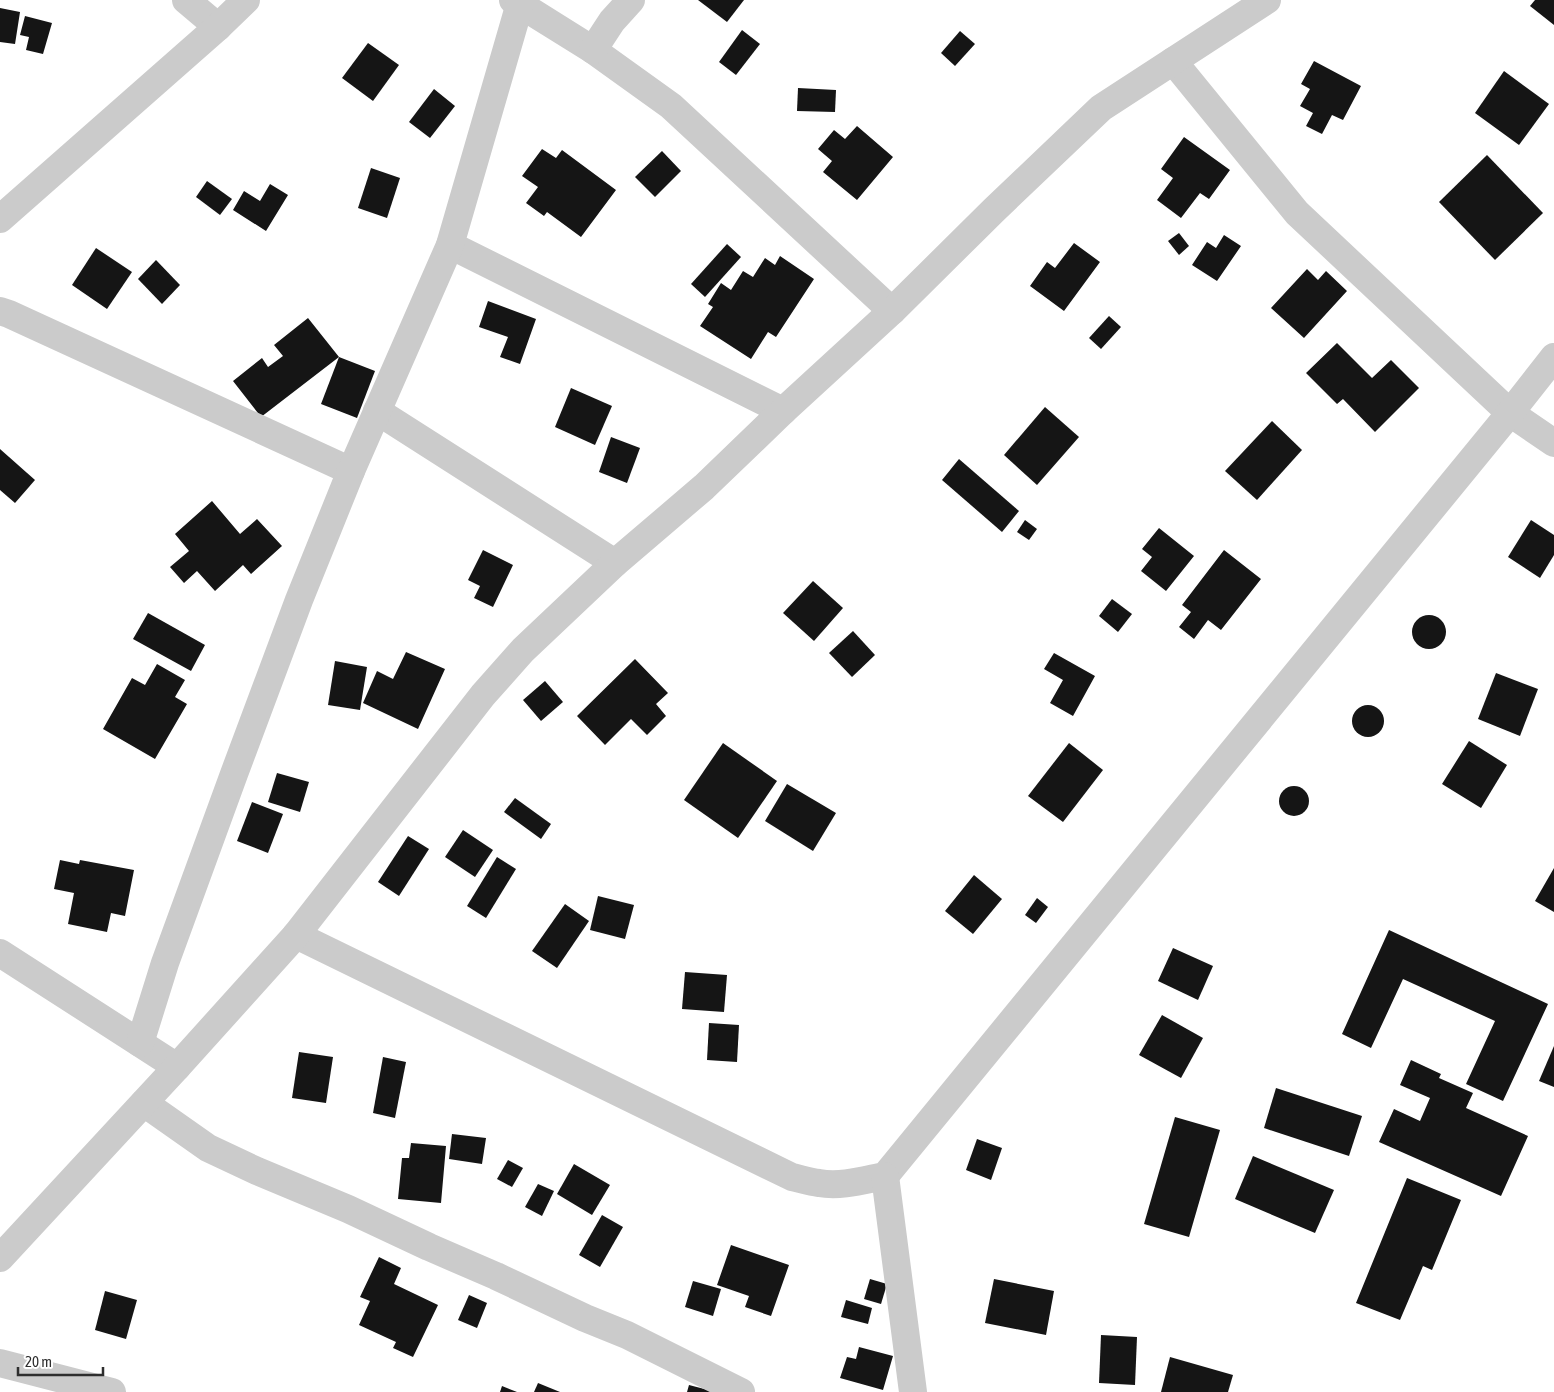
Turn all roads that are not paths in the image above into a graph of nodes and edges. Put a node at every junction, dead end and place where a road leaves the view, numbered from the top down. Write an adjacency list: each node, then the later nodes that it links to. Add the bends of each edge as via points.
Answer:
1 (186, 0): 6 (street)
2 (246, 0): 6 (street)
3 (631, 0): 7 (street)
4 (1267, 0): 8 (street)
5 (518, 2): 7 (street); 10 (street)
6 (218, 27): 9 (street)
7 (593, 50): 12 (street, via 671,106)
8 (1173, 61): 12 (street, via 1101,108); 16 (street, via 1297,213)
9 (0, 218)
10 (450, 245): 14 (street); 15 (street)
11 (0, 311): 18 (street)
12 (892, 311): 15 (street)
13 (1554, 357): 16 (street)
14 (377, 411): 18 (street); 19 (street)
15 (783, 411): 19 (street, via 704,487)
16 (1510, 414): 17 (street); 25 (street)
17 (1554, 443)
18 (352, 471): 22 (street, via 237,764 165,963)
19 (615, 564): 20 (street, via 523,650 483,695)
20 (296, 935): 23 (street); 25 (street, via 792,1177 835,1184)
21 (0, 954): 22 (street)
22 (140, 1043): 23 (street)
23 (178, 1067): 24 (street)
24 (144, 1103): 26 (street); 29 (street, via 208,1148 627,1335)
25 (885, 1176): 30 (street)
26 (0, 1258)
27 (0, 1363): 28 (street)
28 (112, 1392)
29 (741, 1392)
30 (913, 1392)

